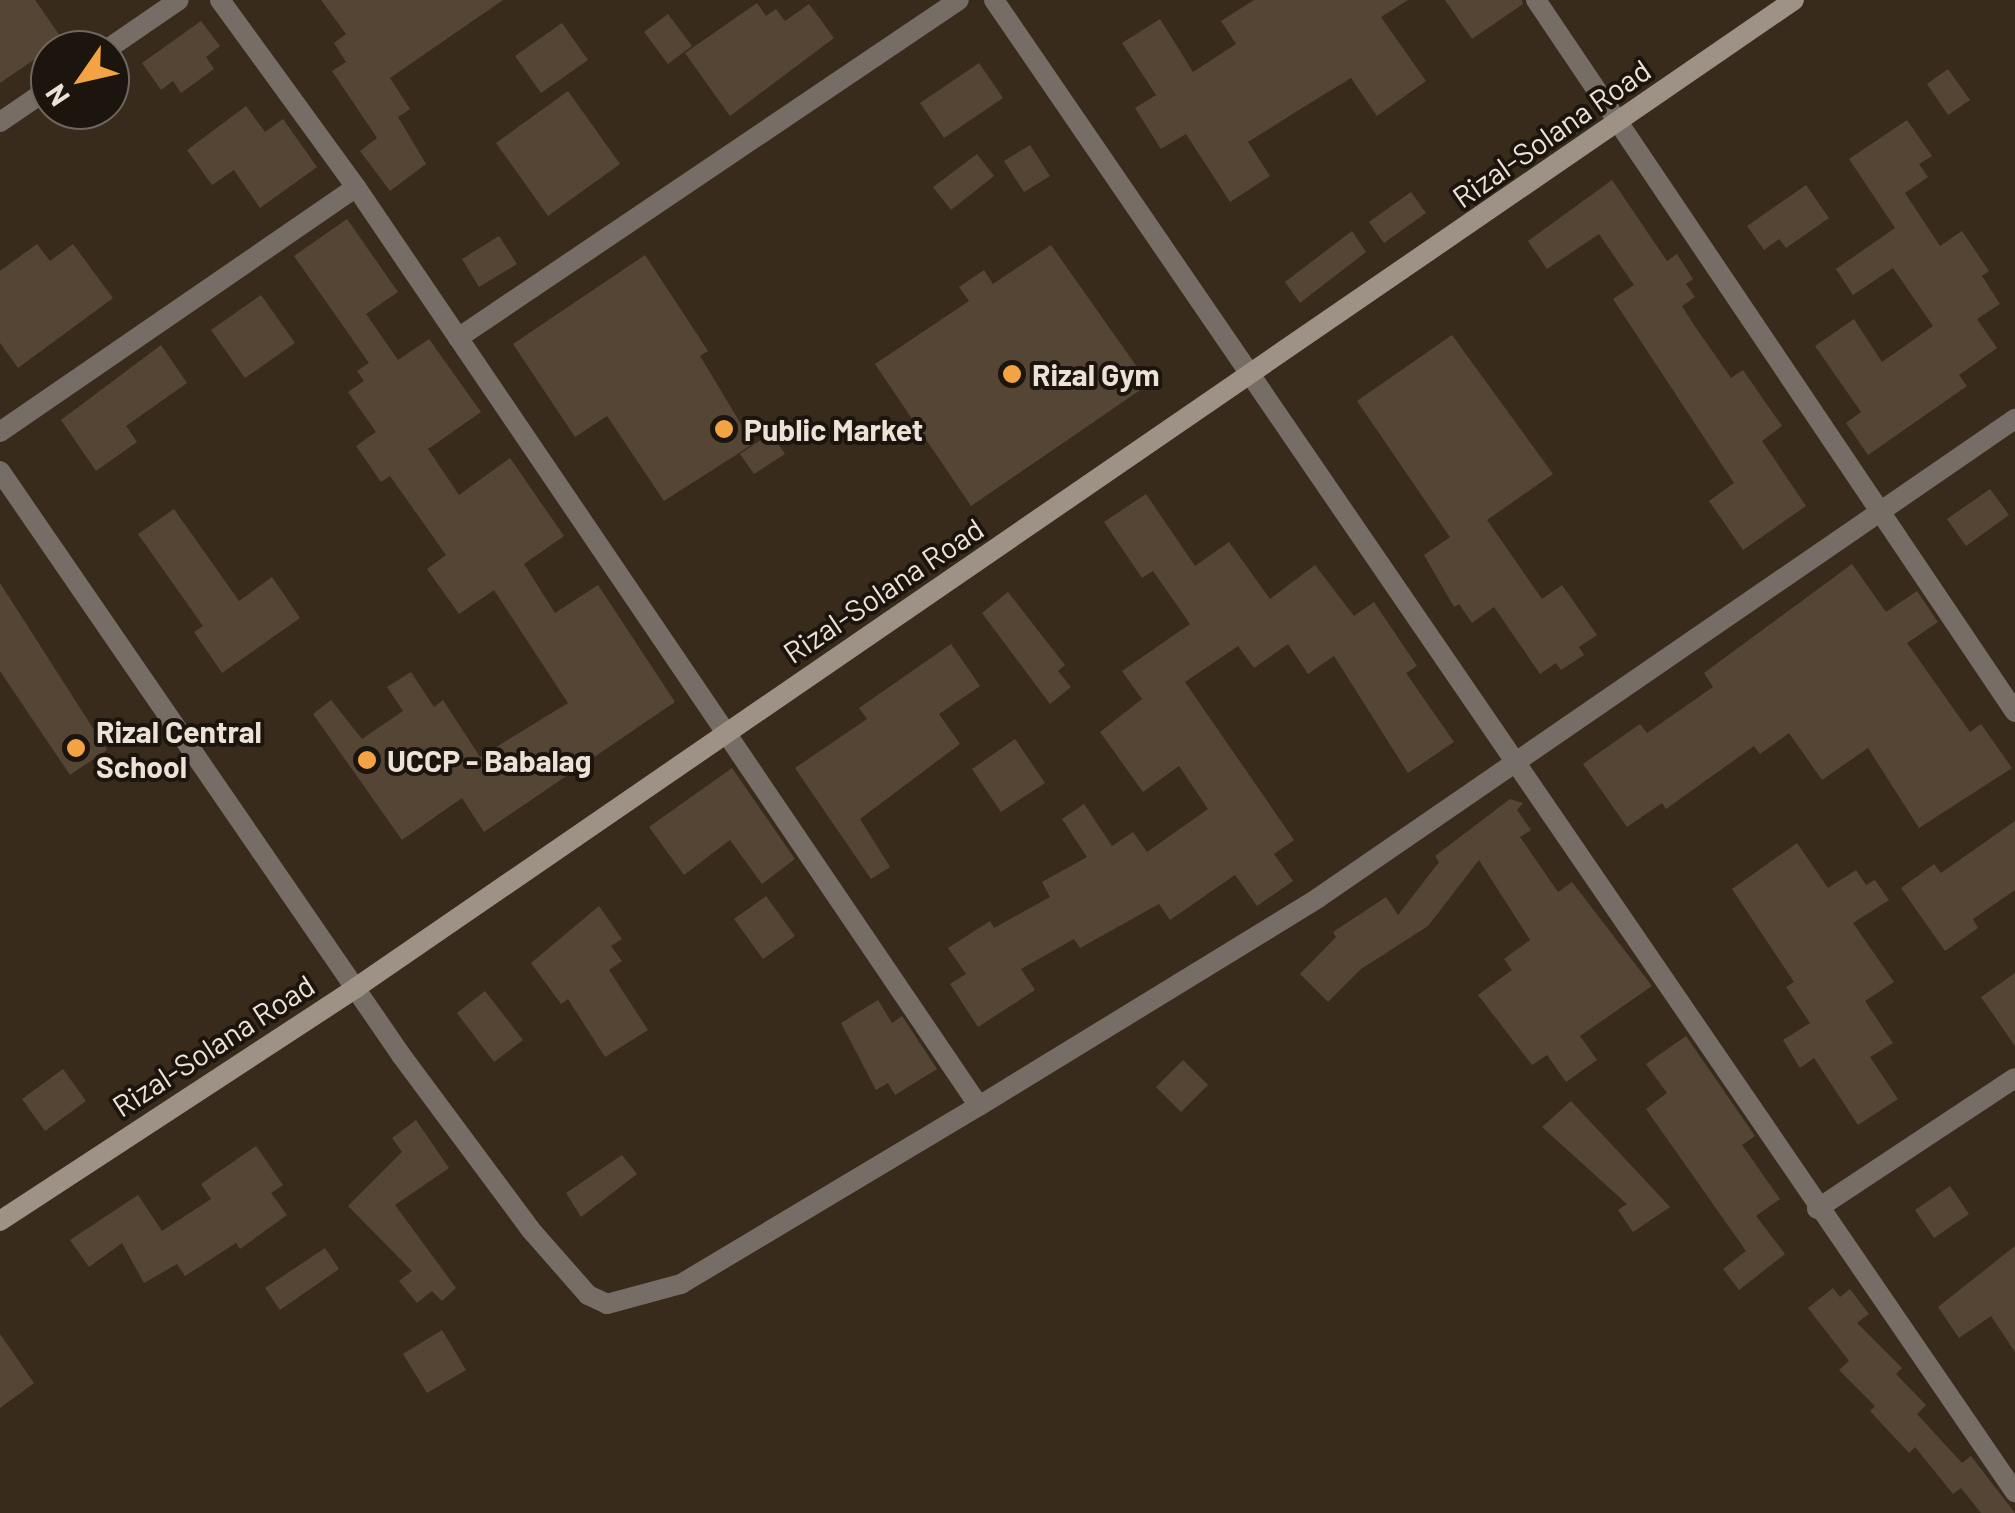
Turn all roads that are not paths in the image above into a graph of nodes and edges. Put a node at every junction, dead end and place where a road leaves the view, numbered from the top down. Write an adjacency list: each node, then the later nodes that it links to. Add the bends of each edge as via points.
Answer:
1 (179, 0): 7 (street)
2 (220, 0): 11 (street)
3 (959, 0): 12 (street)
4 (994, 0): 13 (street)
5 (1536, 0): 9 (street)
6 (1794, 0): 9 (main road, Rizal-Solana Road)
7 (130, 34)
8 (30, 102): 10 (street)
9 (1622, 121): 13 (main road, Rizal-Solana Road); 17 (street)
10 (0, 122)
11 (356, 187): 12 (street); 15 (street)
12 (458, 338): 19 (street)
13 (1249, 376): 19 (main road, Rizal-Solana Road); 20 (street)
14 (2015, 419): 17 (street)
15 (0, 432)
16 (0, 470): 21 (street)
17 (1879, 511): 18 (street); 20 (street)
18 (2015, 712)
19 (724, 736): 21 (main road, Rizal-Solana Road); 23 (street)
20 (1515, 760): 23 (street, via 1318,898); 24 (street)
21 (356, 987): 23 (street, via 530,1229 588,1294 607,1304 681,1284 730,1259); 25 (main road, Rizal-Solana Road)
22 (2015, 1078): 24 (street)
23 (979, 1106)
24 (1817, 1208): 26 (street)
25 (0, 1221)
26 (2015, 1492)

